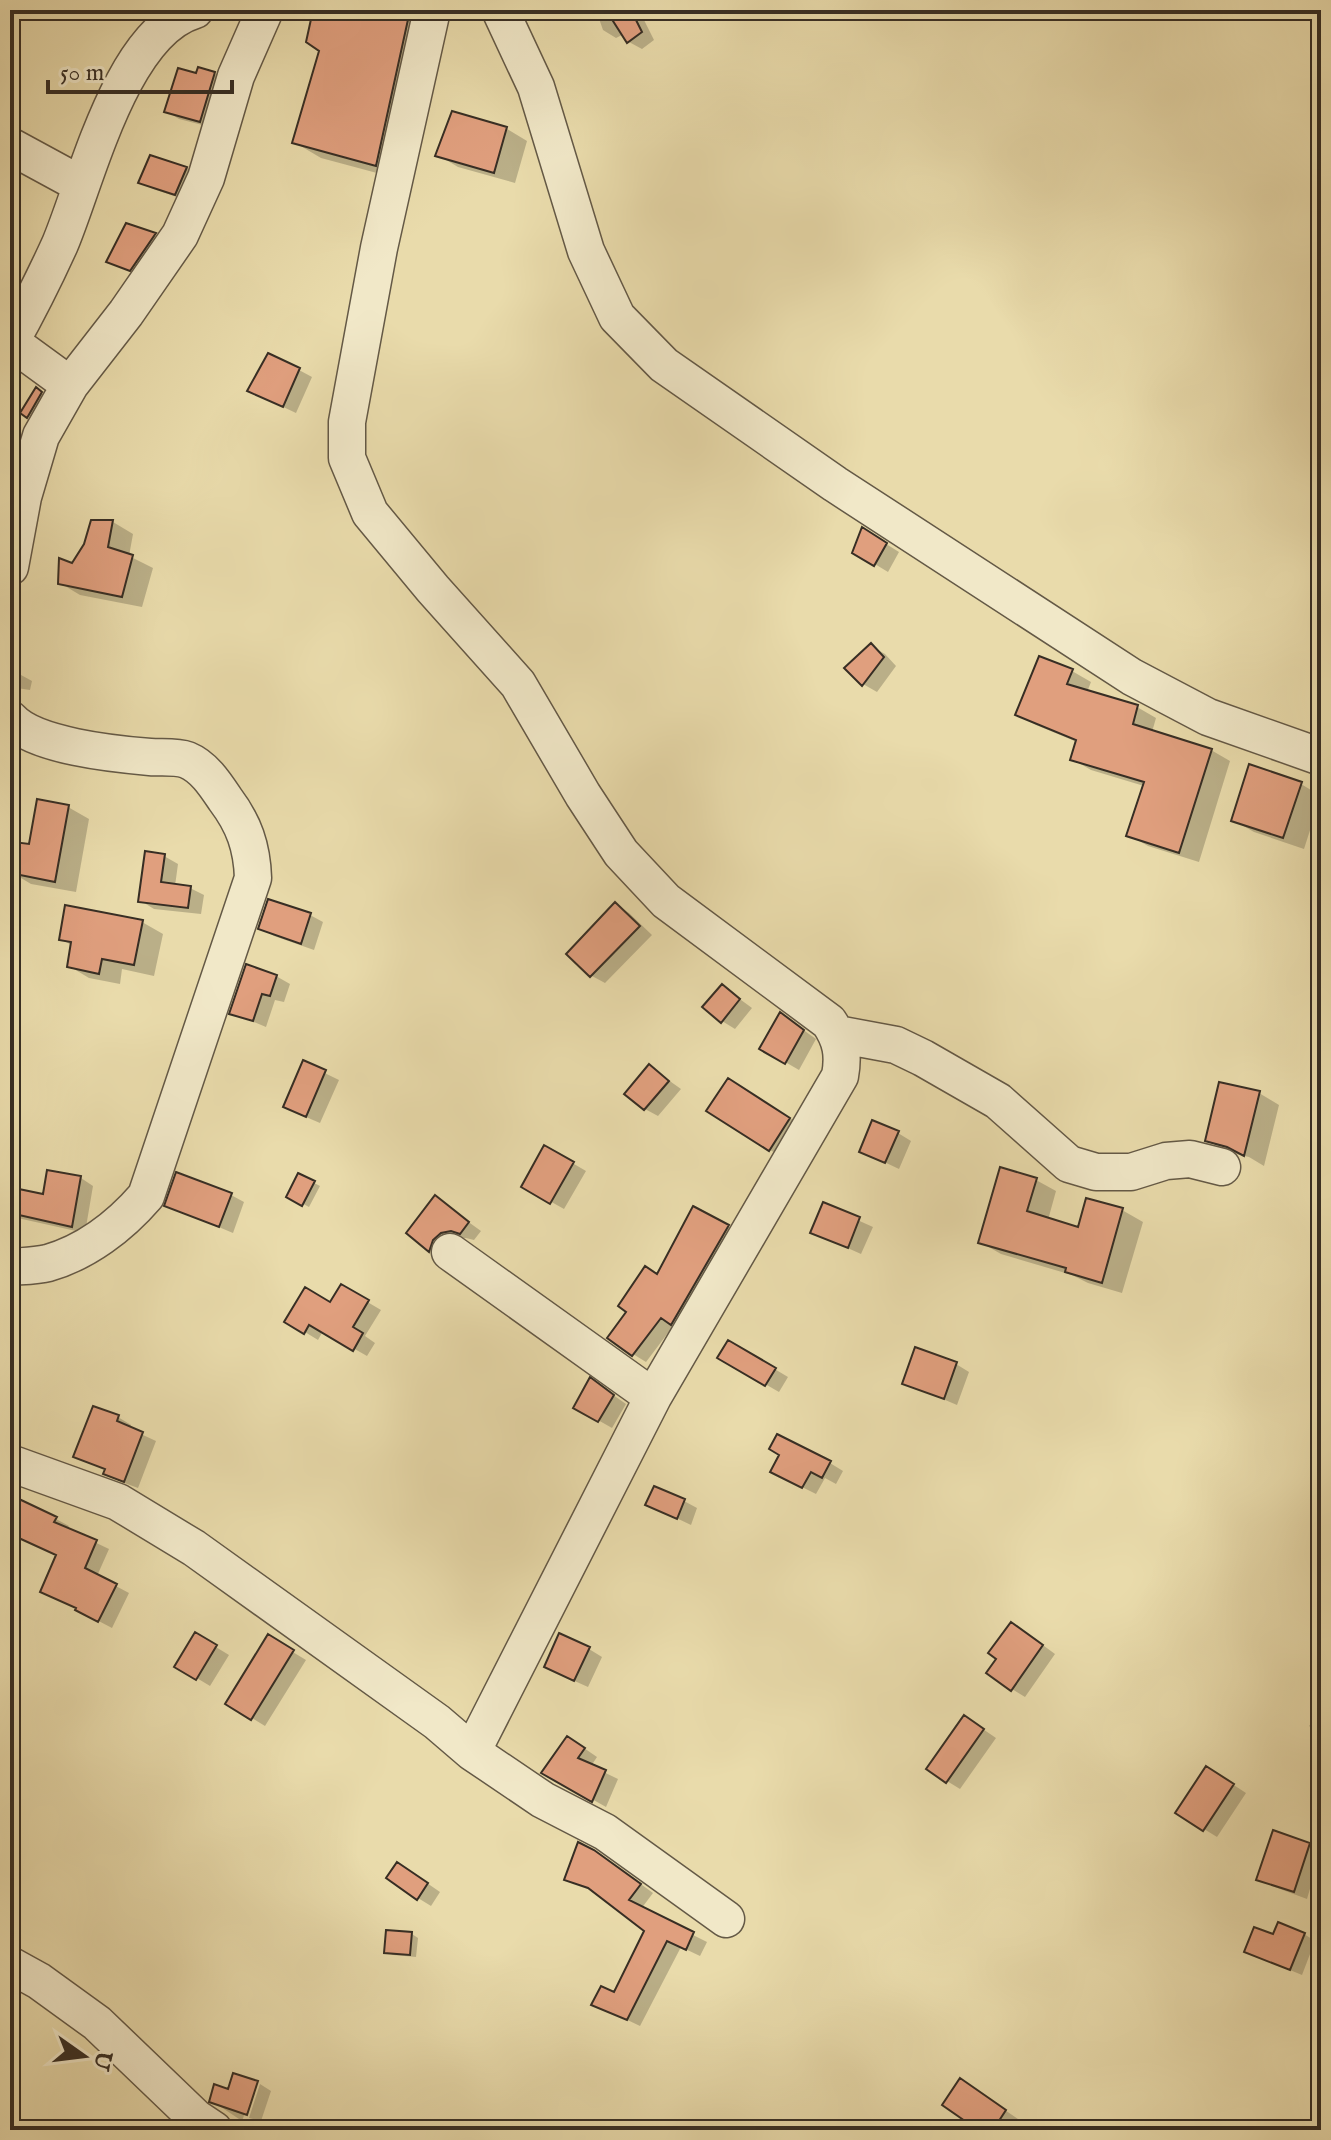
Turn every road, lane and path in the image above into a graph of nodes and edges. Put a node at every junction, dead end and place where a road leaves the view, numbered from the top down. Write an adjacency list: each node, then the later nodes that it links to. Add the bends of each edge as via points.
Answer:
1 (195, 10): 5 (street, via 182,14 155,38 101,129)
2 (265, 10): 7 (street, via 236,76 206,178 180,235)
3 (432, 10): 11 (street, via 376,262 347,422 347,458 370,513 518,684 621,853 666,901 829,1022)
4 (500, 10): 10 (street, via 536,87 586,251 617,317 664,365 835,484 1132,677 1208,717)
5 (49, 167): 6 (street, via 60,243)
6 (10, 342): 7 (street)
7 (70, 385): 8 (street, via 41,436)
8 (10, 567)
9 (10, 719): 14 (street, via 27,734 48,740 115,754 185,759 204,771 237,814 252,855 253,878 146,1196 126,1219 88,1245 47,1263)
10 (1321, 757)
11 (837, 1034): 12 (street, via 896,1045 923,1058 998,1101 1069,1164 1096,1172 1131,1172 1190,1159); 15 (street, via 840,1076)
12 (1222, 1167)
13 (450, 1252): 15 (street)
14 (10, 1267)
15 (653, 1397): 17 (street)
16 (10, 1463): 17 (street, via 118,1502 194,1548)
17 (472, 1752): 18 (street, via 543,1800 613,1837)
18 (726, 1919)
19 (10, 1965): 20 (street, via 97,2023)
20 (214, 2130)

